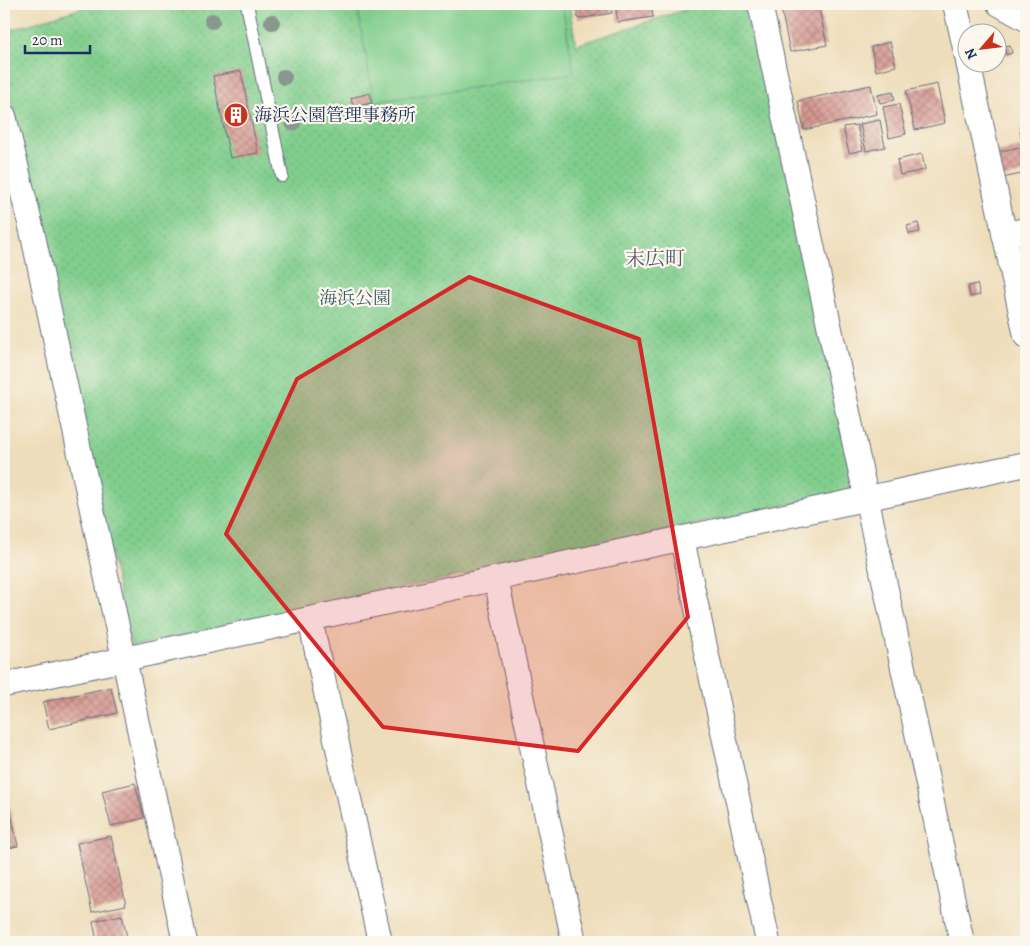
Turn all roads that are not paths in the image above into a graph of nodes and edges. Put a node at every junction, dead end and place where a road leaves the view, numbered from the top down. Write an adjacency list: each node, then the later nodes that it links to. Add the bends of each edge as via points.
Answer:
1 (248, 4): 7 (lane)
2 (760, 4): 11 (street)
3 (955, 4): 4 (street)
4 (959, 22)
5 (971, 72): 8 (street)
6 (4, 116): 15 (street, via 32,231)
7 (282, 176)
8 (1015, 232): 9 (street)
9 (1026, 336)
10 (1026, 464): 11 (street)
11 (866, 499): 12 (street); 21 (street)
12 (682, 538): 13 (street); 20 (street)
13 (496, 579): 14 (street); 19 (street)
14 (310, 619): 15 (street); 18 (street)
15 (124, 659): 16 (street); 17 (street)
16 (4, 685)
17 (186, 942)
18 (380, 942)
19 (574, 942)
20 (768, 942)
21 (962, 942)

